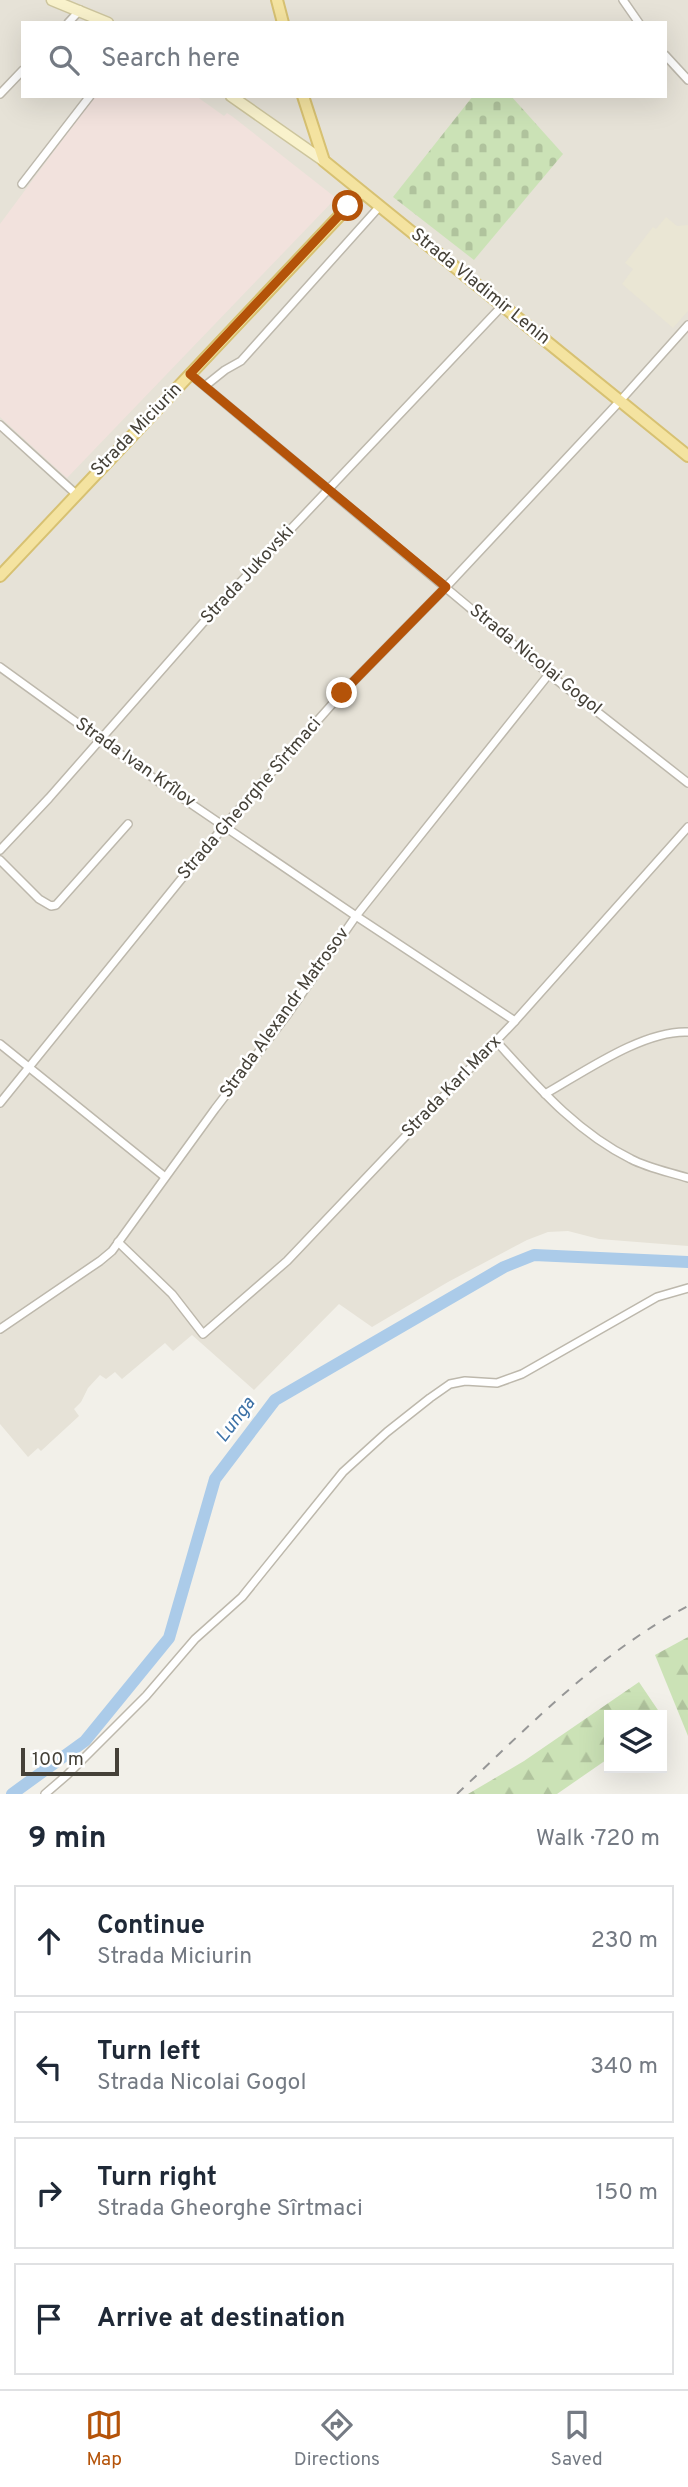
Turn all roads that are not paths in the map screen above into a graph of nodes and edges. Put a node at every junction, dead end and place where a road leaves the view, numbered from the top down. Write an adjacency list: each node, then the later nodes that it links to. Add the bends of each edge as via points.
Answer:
1 (52, 0): 4 (main road)
2 (276, 0): 7 (main road)
3 (622, 0): 8 (street)
4 (80, 10): 5 (street); 6 (main road)
5 (70, 21)
6 (104, 21)
7 (282, 21)
8 (638, 21)
9 (667, 57): 11 (street)
10 (21, 72): 12 (street)
11 (688, 80)
12 (0, 94)
13 (88, 98): 17 (street)
14 (234, 98): 16 (main road)
15 (304, 98): 16 (main road)
16 (324, 161): 18 (main road, Strada Vladimir Lenin)
17 (22, 184)
18 (361, 193): 19 (main road, Strada Vladimir Lenin); 22 (main road, Strada Miciurin)
19 (380, 206): 20 (main road, Strada Vladimir Lenin); 23 (street, via 241,360)
20 (503, 305): 24 (main road, Strada Vladimir Lenin); 29 (street, Strada Jukovski)
21 (688, 325): 24 (street, Strada Gheorghe Sîrtmaci)
22 (190, 374): 23 (street, Strada Nicolai Gogol); 30 (main road, Strada Miciurin)
23 (205, 386): 29 (street, Strada Nicolai Gogol)
24 (620, 401): 28 (main road, Strada Vladimir Lenin); 32 (street, Strada Gheorghe Sîrtmaci)
25 (0, 425): 26 (street)
26 (7, 431): 27 (street); 30 (street)
27 (0, 438)
28 (688, 456)
29 (329, 490): 32 (street, Strada Nicolai Gogol); 35 (street, Strada Jukovski)
30 (76, 494): 31 (main road, Strada Miciurin)
31 (0, 576)
32 (446, 587): 34 (street, Strada Nicolai Gogol); 38 (street, Strada Gheorghe Sîrtmaci, via 342,693)
33 (0, 667): 35 (street, Strada Ivan Krîlov)
34 (549, 674): 36 (street, Strada Nicolai Gogol); 42 (street, Strada Alexandr Matrosov)
35 (100, 738): 38 (street, Strada Ivan Krîlov); 40 (street, Strada Jukovski)
36 (688, 783)
37 (128, 824): 41 (street, via 57,905 39,899)
38 (225, 825): 42 (street, Strada Ivan Krîlov); 47 (street, Strada Gheorghe Sîrtmaci)
39 (688, 827): 43 (street, Strada Karl Marx)
40 (0, 850)
41 (0, 860)
42 (356, 916): 43 (street, Strada Ivan Krîlov); 50 (street, Strada Alexandr Matrosov)
43 (515, 1021): 45 (street, Strada Karl Marx)
44 (688, 1032): 48 (street, via 660,1034 596,1063)
45 (496, 1041): 48 (street); 52 (street, Strada Karl Marx, via 287,1261 203,1334 172,1294)
46 (0, 1044): 47 (street)
47 (29, 1065): 49 (street, Strada Gheorghe Sîrtmaci); 50 (street)
48 (545, 1094): 51 (street, via 602,1144 634,1161)
49 (0, 1103)
50 (165, 1177): 52 (street, Strada Alexandr Matrosov)
51 (688, 1178)
52 (118, 1242): 54 (street, Strada Alexandr Matrosov, via 100,1261)
53 (688, 1288): 55 (street, via 657,1297 522,1374 497,1383 450,1384 430,1398 343,1472 242,1597 195,1639 146,1696)
54 (0, 1329)
55 (45, 1794)

